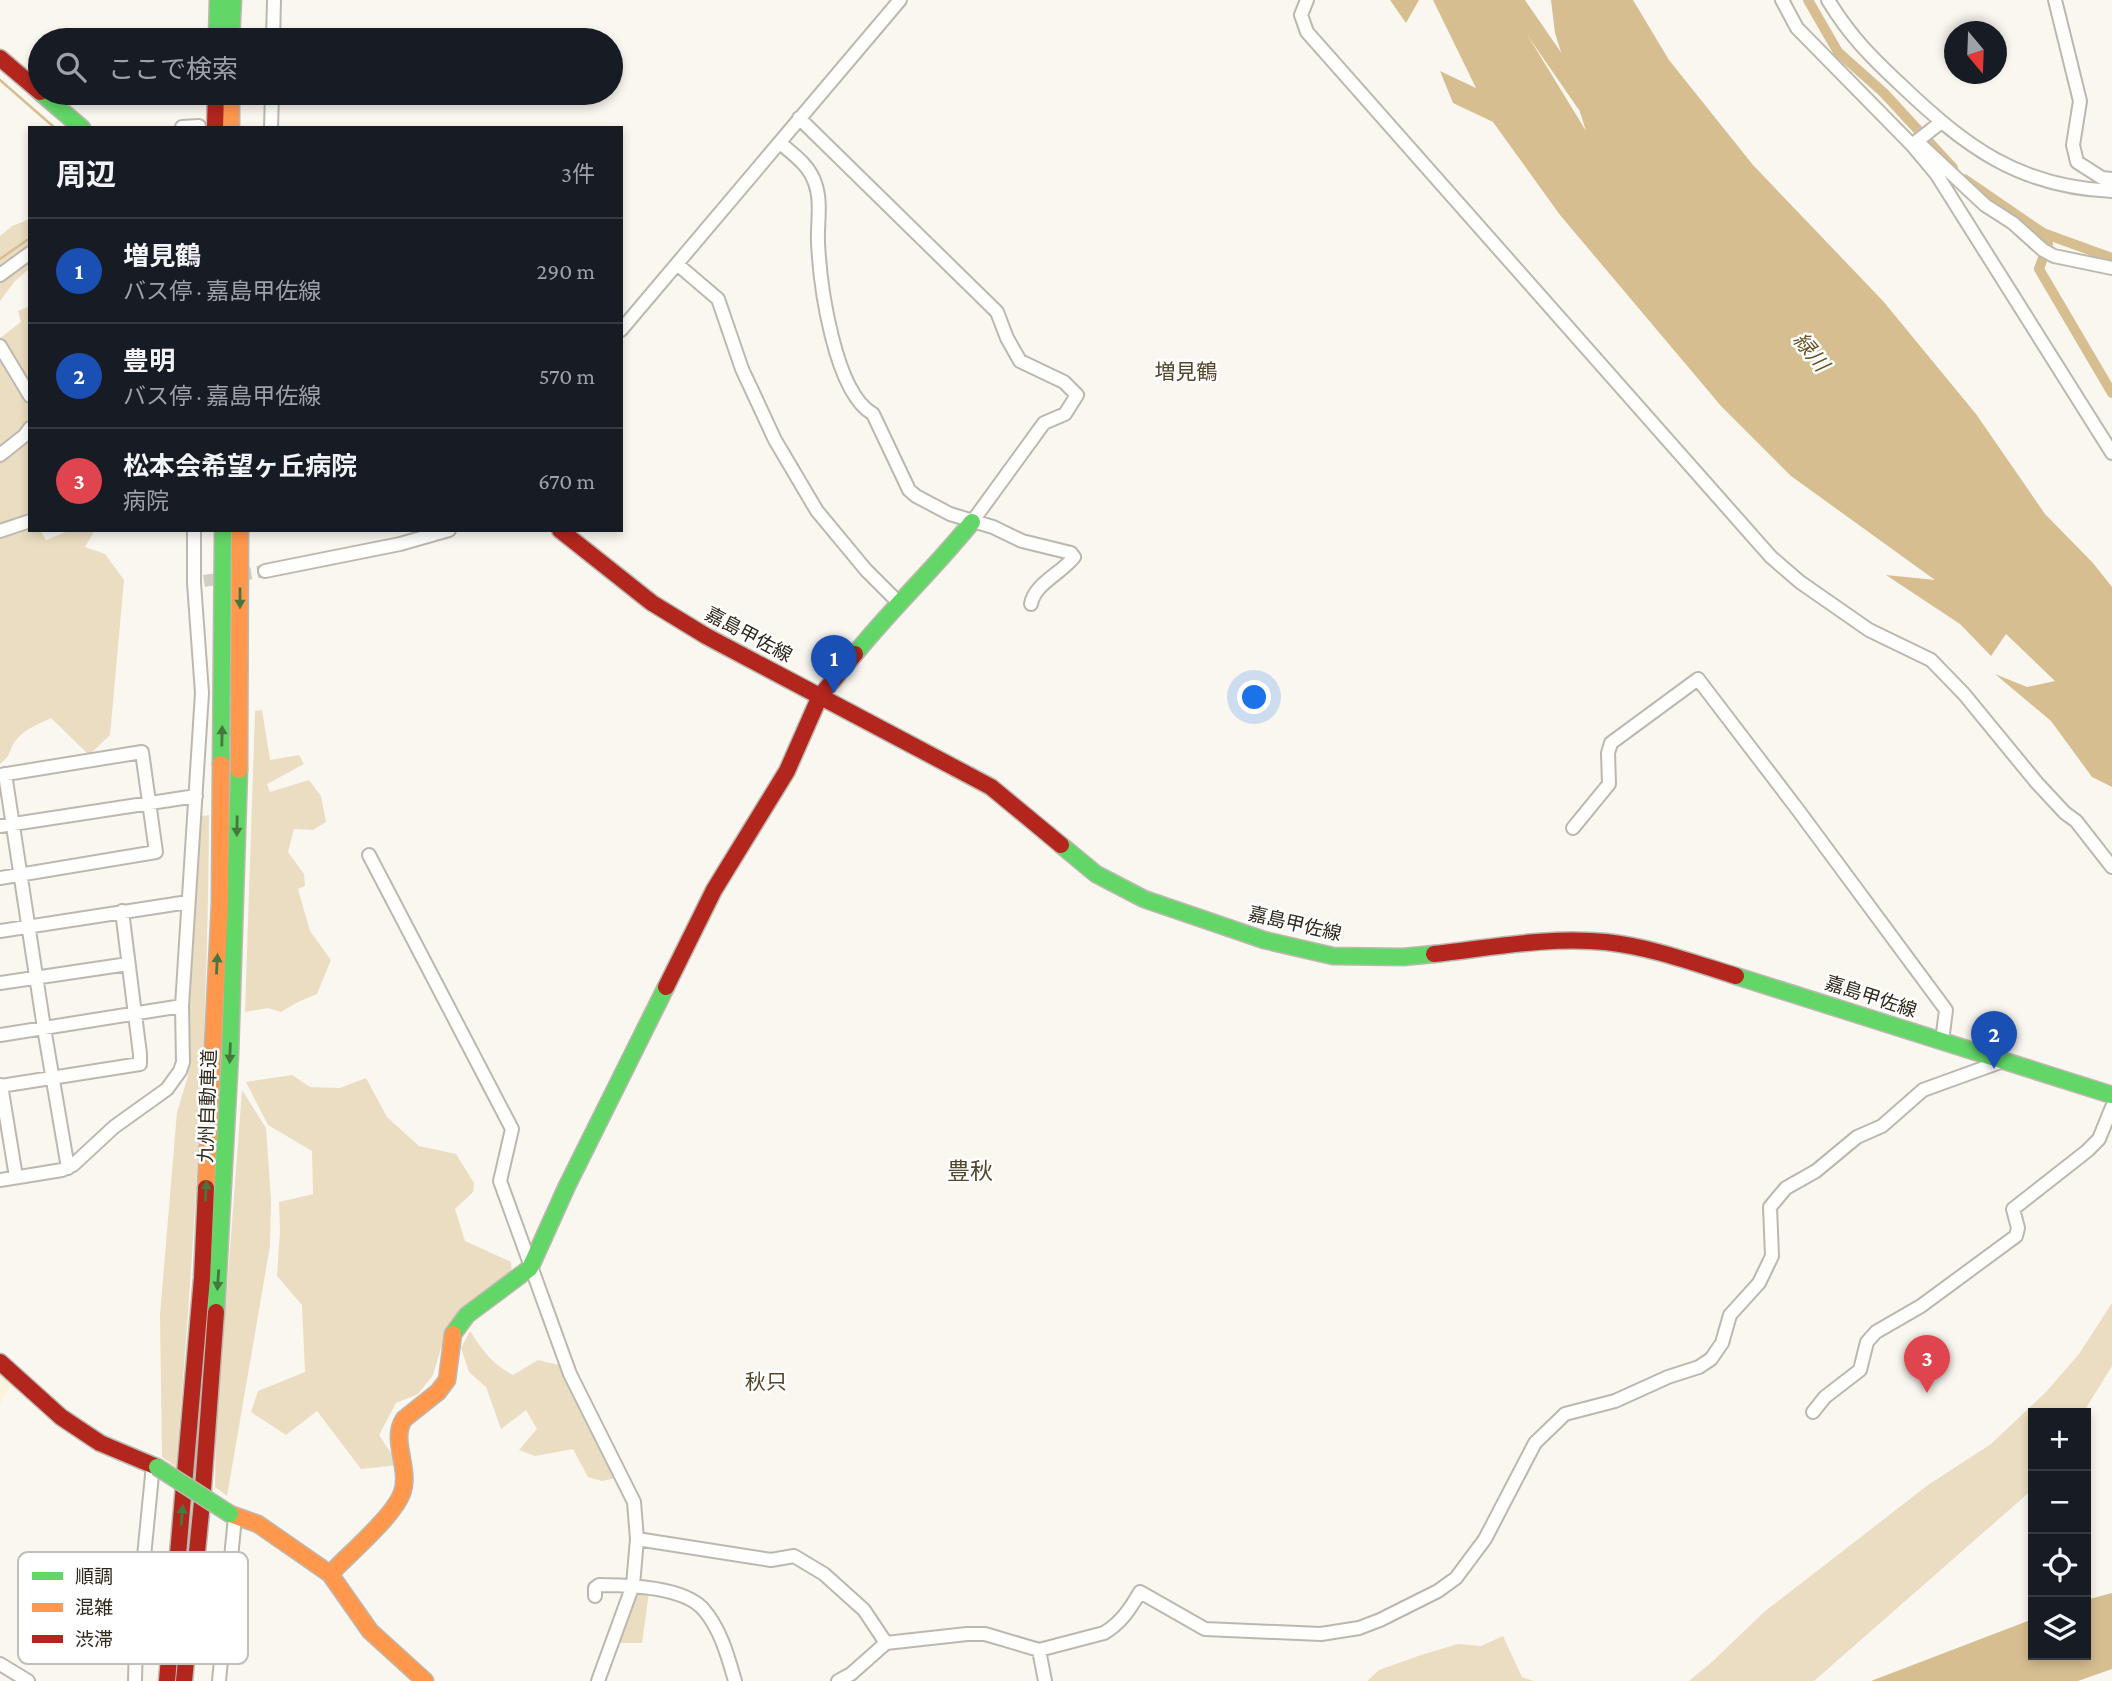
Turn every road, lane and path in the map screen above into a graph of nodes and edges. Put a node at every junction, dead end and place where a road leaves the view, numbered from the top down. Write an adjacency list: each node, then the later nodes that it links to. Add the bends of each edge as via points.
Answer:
1 (218, 0): 9 (main road)
2 (233, 0): 10 (main road)
3 (274, 0): 11 (street)
4 (900, 0): 18 (street)
5 (1307, 0): 56 (street, via 1301,15 1307,32 1771,557 1868,629 1931,660)
6 (1782, 0): 25 (street, via 1797,29)
7 (1828, 0): 19 (street, via 1857,43)
8 (2055, 0): 26 (street, via 2081,101 2073,145 2077,162)
9 (217, 28)
10 (232, 28)
11 (273, 28)
12 (0, 58): 13 (main road)
13 (28, 82)
14 (54, 105): 20 (main road)
15 (213, 105): 21 (main road)
16 (231, 105): 22 (main road)
17 (272, 105): 23 (street)
18 (799, 118): 24 (street); 39 (street, via 997,312 1020,361 1064,383 1077,395 1065,414 1044,423)
19 (1940, 122): 25 (street); 27 (street, via 1984,154 2040,181)
20 (80, 126)
21 (207, 126)
22 (231, 126)
23 (271, 126)
24 (780, 143): 29 (street); 39 (street, via 806,165 815,182 826,317 840,365 865,409 873,414 909,489 932,506)
25 (1915, 143): 30 (street, via 2043,250); 36 (street)
26 (2112, 179)
27 (2112, 191)
28 (28, 254): 31 (street)
29 (677, 264): 32 (street); 47 (street, via 718,299 742,369 775,440 817,511)
30 (2112, 268)
31 (0, 275)
32 (623, 328)
33 (0, 346): 34 (street)
34 (28, 393)
35 (28, 431): 37 (street)
36 (2112, 453)
37 (0, 455)
38 (28, 522): 40 (street)
39 (972, 522): 47 (main road); 48 (street, via 1074,557 1037,589)
40 (0, 531)
41 (194, 532): 51 (street, via 202,693)
42 (223, 532): 86 (main road, 九州自動車道, one-way to 42, via 203,1264 219,903)
43 (240, 532): 87 (main road, 九州自動車道, one-way to 87, via 237,854 227,1137)
44 (442, 532): 46 (street)
45 (563, 532): 49 (main road, 嘉島甲佐線, via 652,603)
46 (265, 571)
47 (899, 603): 49 (main road)
48 (1031, 604)
49 (820, 696): 70 (main road, 嘉島甲佐線, via 991,787 1106,879 1144,899 1264,940 1333,956 1371,957 1605,942 1696,961); 79 (main road, via 787,771 714,890)
50 (3, 775): 52 (street, via 142,752); 53 (street)
51 (196, 796): 52 (street); 59 (street)
52 (150, 803): 53 (street); 57 (street, via 156,852)
53 (6, 825): 57 (street)
54 (1573, 828): 70 (street, via 1609,784 1611,743 1698,679 1946,1010)
55 (369, 855): 79 (street, via 512,1129 500,1181)
56 (2112, 867)
57 (21, 874): 58 (street); 61 (street)
58 (0, 878)
59 (188, 902): 60 (street); 66 (street)
60 (122, 911): 61 (street); 63 (street)
61 (28, 926): 62 (street); 64 (street)
62 (0, 930)
63 (128, 964): 64 (street); 67 (street)
64 (37, 977): 65 (street); 68 (street)
65 (0, 983)
66 (183, 1006): 67 (street); 76 (street, via 183,1062 173,1083)
67 (135, 1013): 68 (street); 72 (street, via 140,1064)
68 (44, 1028): 69 (street); 72 (street)
69 (0, 1035)
70 (1942, 1041): 71 (main road, 嘉島甲佐線)
71 (2003, 1061): 74 (main road, 嘉島甲佐線); 93 (street, via 1923,1090 1882,1126 1857,1137 1816,1171 1786,1188 1770,1208 1772,1256 1759,1283 1730,1315 1722,1343 1711,1359 1615,1401 1565,1414 1535,1443 1485,1539 1456,1578 1438,1591 1359,1628 1321,1634 1205,1629 1140,1592 1113,1628)
72 (52, 1077): 73 (street); 76 (street)
73 (0, 1086): 77 (street)
74 (2112, 1095)
75 (2112, 1107): 81 (street, via 2099,1139 2013,1209 2016,1236 1922,1306 1876,1332 1867,1342 1860,1370)
76 (68, 1168): 77 (street)
77 (16, 1177): 78 (street)
78 (0, 1180)
79 (530, 1268): 84 (street, via 570,1374 634,1502); 89 (main road, via 467,1315 453,1332 447,1380 400,1425 405,1468 402,1493 390,1512)
80 (0, 1362): 82 (main road, via 80,1430)
81 (1813, 1412)
82 (155, 1466): 83 (main road, bridge); 85 (street)
83 (233, 1515): 88 (street); 89 (main road, via 258,1524)
84 (637, 1539): 90 (street); 92 (street, via 771,1560 794,1556 824,1574 864,1610)
85 (145, 1552)
86 (178, 1552)
87 (196, 1552)
88 (230, 1552)
89 (330, 1574): 96 (main road, via 370,1631)
90 (633, 1585): 91 (street, via 599,1585); 97 (street); 98 (street, via 688,1597 704,1608 725,1648)
91 (595, 1596)
92 (886, 1643): 93 (street, via 985,1634); 99 (street)
93 (1039, 1650): 100 (street)
94 (0, 1664): 95 (street)
95 (28, 1681)
96 (425, 1681)
97 (598, 1681)
98 (735, 1681)
99 (838, 1681)
100 (1045, 1681)

